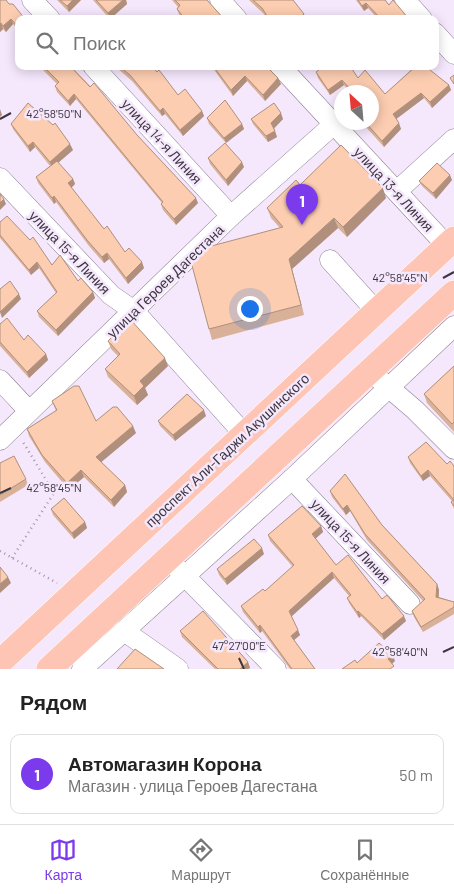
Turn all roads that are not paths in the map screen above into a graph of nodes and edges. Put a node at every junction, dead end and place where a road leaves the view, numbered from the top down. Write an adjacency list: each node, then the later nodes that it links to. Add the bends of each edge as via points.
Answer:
1 (32, 0): 4 (street)
2 (220, 0): 5 (street)
3 (405, 0): 6 (street)
4 (46, 15)
5 (233, 15)
6 (418, 15)
7 (439, 37): 8 (street)
8 (454, 54)
9 (97, 70): 15 (street, улица 14-я Линия)
10 (284, 70): 11 (street, улица 13-я Линия)
11 (333, 125): 14 (street, улица 13-я Линия); 15 (street, улица Героев Дагестана)
12 (454, 139): 14 (street)
13 (0, 178): 19 (street, улица 15-я Линия, via 111,295)
14 (397, 191): 16 (street, улица 13-я Линия)
15 (231, 216): 19 (street, улица Героев Дагестана)
16 (450, 242): 20 (main road, проспект Али-Гаджи Акушинского)
17 (330, 260): 20 (street)
18 (454, 293): 22 (main road)
19 (134, 311): 24 (street, улица Героев Дагестана); 26 (street, улица 15-я Линия)
20 (376, 311): 26 (main road, проспект Али-Гаджи Акушинского)
21 (454, 326): 22 (street)
22 (379, 379): 27 (street); 28 (street); 30 (main road)
23 (0, 380): 24 (street)
24 (29, 411): 25 (street, улица Героев Дагестана)
25 (7, 434)
26 (244, 434): 29 (main road, проспект Али-Гаджи Акушинского)
27 (454, 449)
28 (292, 479): 32 (street); 33 (street, улица 15-я Линия)
29 (192, 482): 30 (main road, via 209,479 215,486); 35 (main road, проспект Али-Гаджи Акушинского)
30 (221, 508): 31 (main road)
31 (168, 559): 32 (street); 36 (main road)
32 (185, 577): 34 (street); 39 (street)
33 (410, 604)
34 (124, 631): 37 (street); 38 (street)
35 (0, 662)
36 (49, 669)
37 (82, 669)
38 (178, 669)
39 (276, 669)

